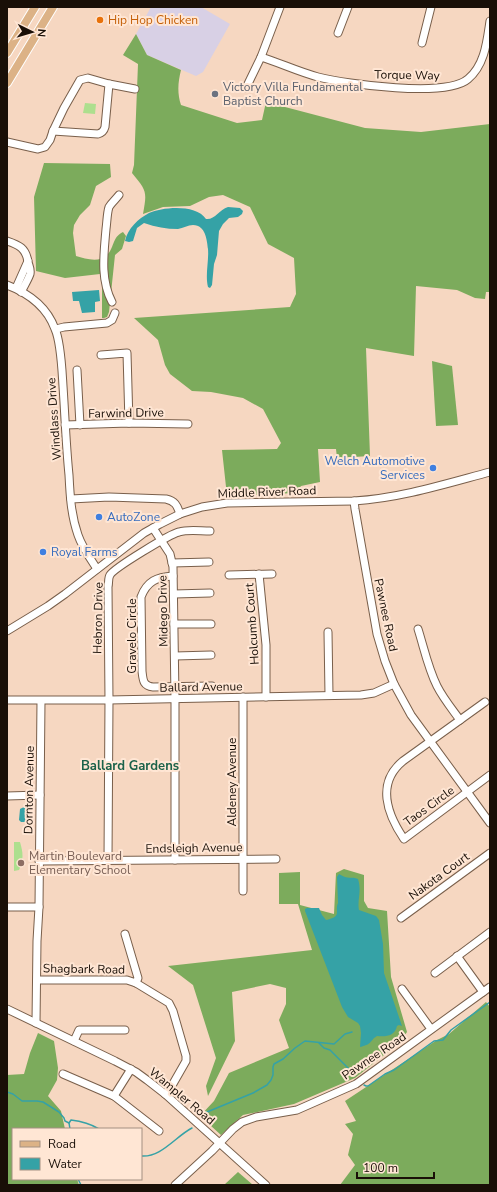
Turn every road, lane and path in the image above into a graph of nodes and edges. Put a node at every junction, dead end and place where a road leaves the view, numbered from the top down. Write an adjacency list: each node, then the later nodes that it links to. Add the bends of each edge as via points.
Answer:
1 (35, 7): 9 (main road)
2 (53, 7): 11 (main road)
3 (280, 7): 10 (street)
4 (348, 7): 7 (street)
5 (431, 7): 8 (street)
6 (490, 21): 10 (street, Torque Way, via 484,56 476,71 463,83 448,87 390,88 360,85 318,77)
7 (338, 33)
8 (422, 42)
9 (7, 53)
10 (261, 57): 13 (street)
11 (7, 83)
12 (108, 84): 14 (street); 15 (street, via 88,78 80,80); 15 (street, via 105,127 101,133)
13 (246, 88)
14 (135, 89)
15 (53, 131): 16 (street, via 50,140 42,149)
16 (7, 142)
17 (120, 195): 21 (street, via 109,208 105,246 104,280)
18 (7, 241): 20 (street, via 23,248 28,255)
19 (7, 285): 20 (street, Windlass Drive)
20 (18, 290): 23 (street, Windlass Drive, via 28,294 36,302)
21 (112, 302)
22 (115, 313): 23 (street, via 112,320 107,323)
23 (56, 329): 28 (street, Windlass Drive, via 62,367)
24 (101, 355): 26 (street, via 127,353)
25 (77, 370): 29 (street)
26 (129, 423): 27 (street, Farwind Drive); 29 (street, Farwind Drive)
27 (188, 424)
28 (65, 425): 29 (street, Farwind Drive); 31 (street, Windlass Drive)
29 (80, 425)
30 (490, 472): 32 (street, Middle River Road, via 400,495)
31 (70, 499): 33 (street, via 166,499 176,504); 39 (street, Windlass Drive, via 78,536)
32 (354, 501): 33 (street, Middle River Road, via 227,503); 53 (street, Pawnee Road, via 377,634)
33 (180, 514): 34 (street, Middle River Road)
34 (153, 528): 36 (street, Midego Drive); 39 (street, Middle River Road)
35 (210, 530): 36 (street, via 179,532)
36 (162, 541): 38 (street, Midego Drive); 61 (street, Hebron Drive, via 121,566 109,578)
37 (209, 562): 38 (street)
38 (172, 563): 43 (street, Midego Drive)
39 (97, 570): 49 (street, Middle River Road, via 48,606)
40 (259, 574): 41 (street, Holcumb Court); 42 (street, Holcumb Court); 58 (street, Holcumb Court, via 266,645)
41 (272, 574)
42 (229, 575)
43 (174, 576): 45 (street, Midego Drive); 55 (street, Gravelo Circle, via 163,577 149,584 141,597 141,603 142,677 149,687)
44 (210, 593): 45 (street)
45 (174, 594): 46 (street, Midego Drive)
46 (174, 624): 47 (street); 52 (street, Midego Drive)
47 (212, 624)
48 (418, 629): 64 (street, via 434,680)
49 (7, 631)
50 (328, 632): 56 (street)
51 (211, 655): 52 (street)
52 (175, 656): 55 (street, Midego Drive)
53 (394, 684): 56 (street, Ballard Avenue, via 365,695); 65 (street, Pawnee Road)
54 (212, 686): 55 (street)
55 (175, 687): 59 (street, Midego Drive)
56 (329, 695): 58 (street, Ballard Avenue)
57 (243, 697): 58 (street, Ballard Avenue); 59 (street, Ballard Avenue); 72 (street, Aldeney Avenue)
58 (266, 697)
59 (176, 698): 61 (street, Ballard Avenue); 75 (street, Midego Drive)
60 (7, 700): 62 (street, Ballard Avenue)
61 (109, 700): 62 (street, Ballard Avenue); 74 (street)
62 (41, 701): 69 (street, Dornton Avenue)
63 (485, 702): 64 (street)
64 (460, 720): 65 (street)
65 (430, 741): 67 (street, Pawnee Road); 67 (street, Taos Circle, via 399,764 388,782 388,806 404,839)
66 (490, 775): 67 (street)
67 (467, 792): 70 (street, Pawnee Road)
68 (7, 796): 69 (street)
69 (40, 796): 76 (street, Dornton Avenue)
70 (490, 823)
71 (490, 853): 80 (street, Nakota Court)
72 (243, 859): 73 (street, Endsleigh Avenue); 75 (street, Endsleigh Avenue); 77 (street, Aldeney Avenue)
73 (276, 859)
74 (108, 860): 75 (street, Endsleigh Avenue); 76 (street, Endsleigh Avenue)
75 (175, 860)
76 (39, 861): 79 (street, Dornton Avenue)
77 (243, 891)
78 (7, 907): 79 (street)
79 (39, 907): 85 (street, Dornton Avenue)
80 (401, 918)
81 (490, 932): 83 (street)
82 (125, 934): 86 (street, via 138,978)
83 (457, 956): 84 (street); 89 (street)
84 (435, 973)
85 (37, 980): 86 (street, Shagbark Road, via 127,980); 91 (street, Dornton Avenue)
86 (136, 983): 97 (street, Shagbark Road, via 172,1007 186,1056 185,1064)
87 (490, 986): 89 (street, Pawnee Road)
88 (402, 989): 92 (street)
89 (483, 992): 92 (street, Pawnee Road)
90 (7, 1009): 91 (street, Wampler Road)
91 (36, 1023): 94 (street, Wampler Road)
92 (431, 1029): 100 (street, Pawnee Road, via 356,1084 297,1110 245,1120)
93 (125, 1030): 94 (street, via 79,1030)
94 (74, 1041): 95 (street, Wampler Road)
95 (131, 1069): 97 (street, Wampler Road); 98 (street)
96 (63, 1074): 98 (street)
97 (165, 1094): 100 (street, Wampler Road)
98 (114, 1096): 99 (street)
99 (159, 1131)
100 (219, 1143): 101 (street, Pawnee Road); 102 (street, Wampler Road)
101 (175, 1185)
102 (266, 1185)

